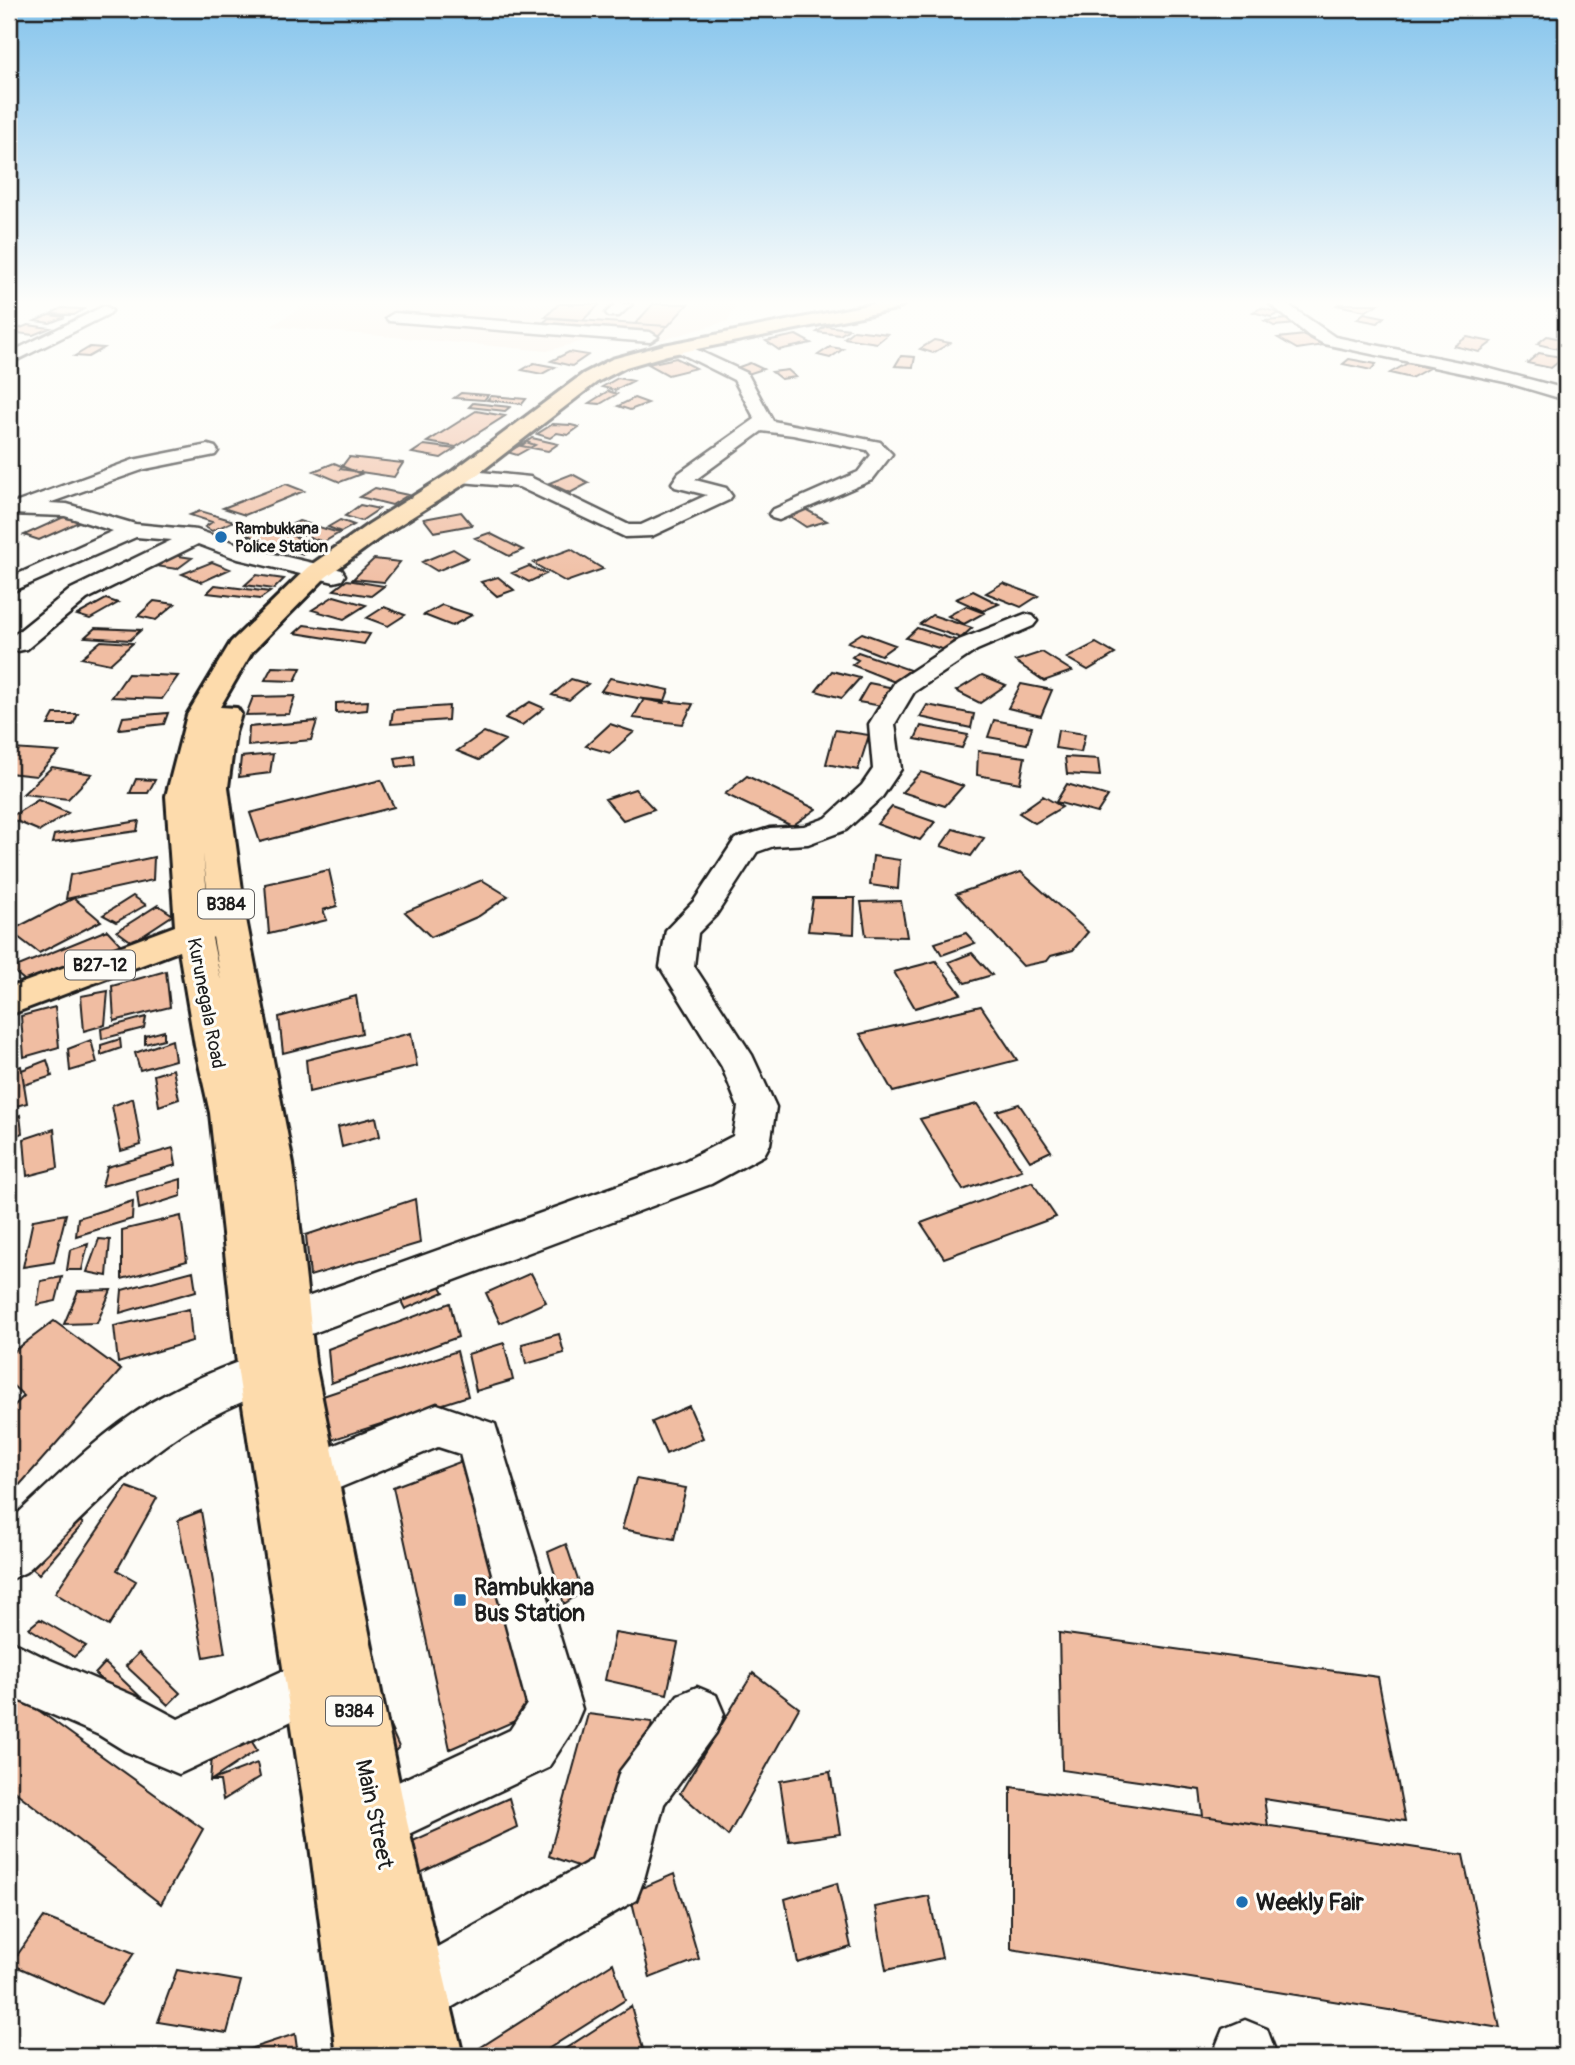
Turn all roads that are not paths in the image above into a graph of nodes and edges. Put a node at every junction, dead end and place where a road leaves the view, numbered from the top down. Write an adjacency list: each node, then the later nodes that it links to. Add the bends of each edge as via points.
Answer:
1 (561, 400): 5 (main road, Kurunegala Road / B384)
2 (754, 400): 3 (street, via 765,420)
3 (758, 425): 5 (street, via 682,483 722,496 644,531 625,531 523,481); 7 (street, via 873,446 882,454 865,476)
4 (208, 451): 6 (street, via 140,464)
5 (461, 476): 10 (main road, Kurunegala Road / B384)
6 (14, 508): 8 (street, via 67,510)
7 (779, 514)
8 (134, 530): 9 (street); 11 (street)
9 (197, 536): 10 (street, via 246,554); 13 (street, via 79,594)
10 (326, 573): 14 (main road, Kurunegala Road / B384, via 279,630 238,692 220,733 212,787)
11 (9, 586)
12 (1025, 621): 16 (street, via 968,645 904,687 882,724 887,769 872,790 836,824 808,835 770,837 746,846 705,908 682,930 677,967 739,1064 758,1107 751,1144 696,1172)
13 (18, 644)
14 (210, 925): 15 (main road, B27-12); 16 (main road, Kurunegala Road / B384, via 214,1046)
15 (12, 995)
16 (274, 1349): 17 (main road, Main Street / B384); 18 (street, via 126,1449)
17 (296, 1483): 20 (main road, Main Street / B384); 22 (street, via 437,1425 479,1439 555,1709 529,1749)
18 (9, 1555)
19 (9, 1666): 20 (street, via 179,1747)
20 (330, 1675): 22 (main road, Main Street / B384)
21 (697, 1714): 23 (street, via 640,1791 615,1879)
22 (358, 1830): 23 (main road, Main Street / B384); 24 (main road, Main Street / B384)
23 (413, 1994): 25 (main road, Main Street / B384)
24 (371, 2056)
25 (428, 2056)

